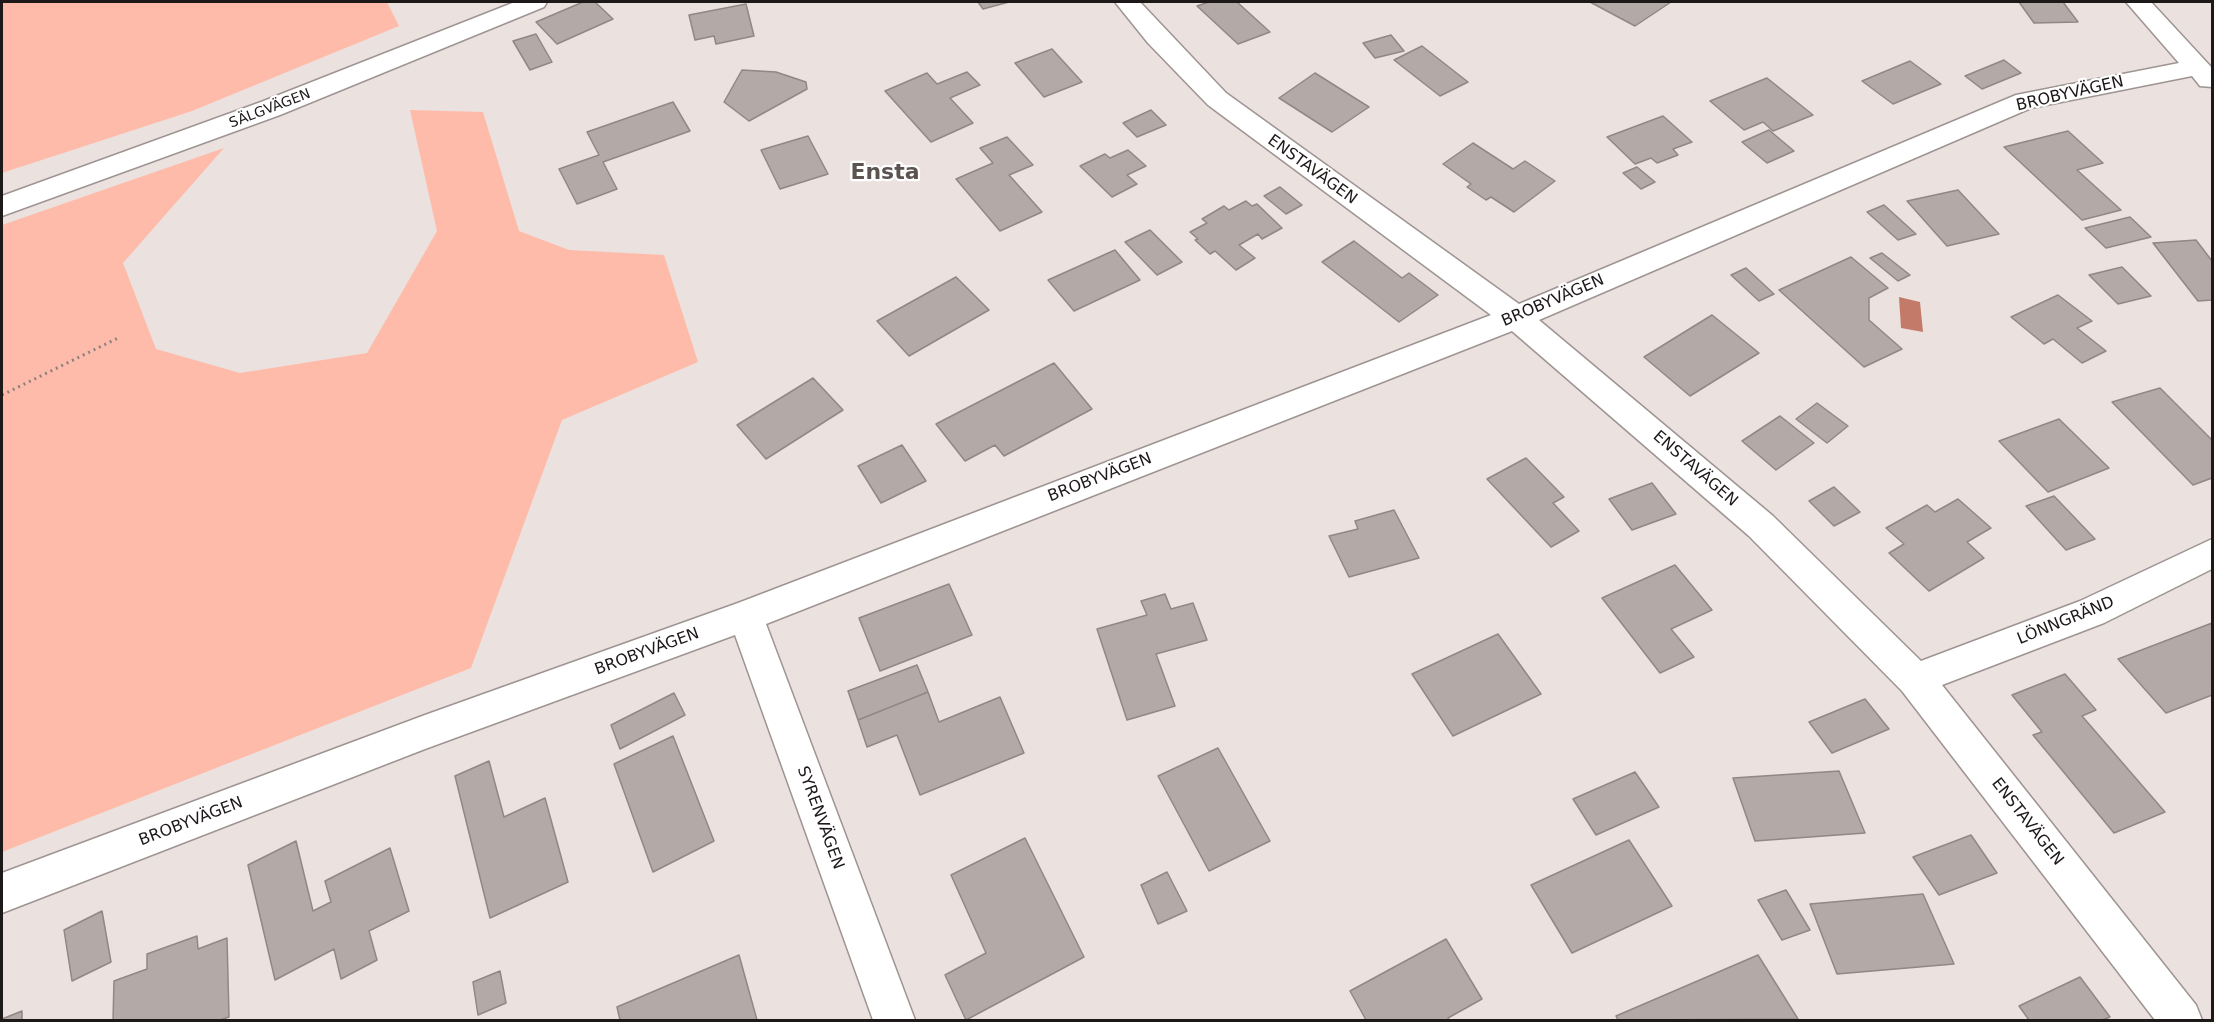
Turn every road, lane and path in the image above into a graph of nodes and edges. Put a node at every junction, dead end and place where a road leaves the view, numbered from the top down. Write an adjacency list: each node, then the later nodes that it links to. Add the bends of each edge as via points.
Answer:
1 (536, 2): 5 (street, SÄLGVÄGEN, via 157,152)
2 (1127, 2): 6 (street, ENSTAVÄGEN, via 1217,99)
3 (2138, 2): 4 (street)
4 (2205, 75): 6 (street, BROBYVÄGEN, via 2025,101)
5 (2, 206)
6 (1516, 316): 10 (street, BROBYVÄGEN); 11 (street, ENSTAVÄGEN, via 1761,526)
7 (118, 338): 8 (path)
8 (2, 395)
9 (2212, 554): 11 (street, LÖNNGRÄND, via 2092,612)
10 (746, 616): 12 (street, BROBYVÄGEN, via 425,732); 13 (street, SYRENVÄGEN)
11 (1915, 679): 14 (street, ENSTAVÄGEN)
12 (2, 893)
13 (894, 1020)
14 (2181, 1020)

